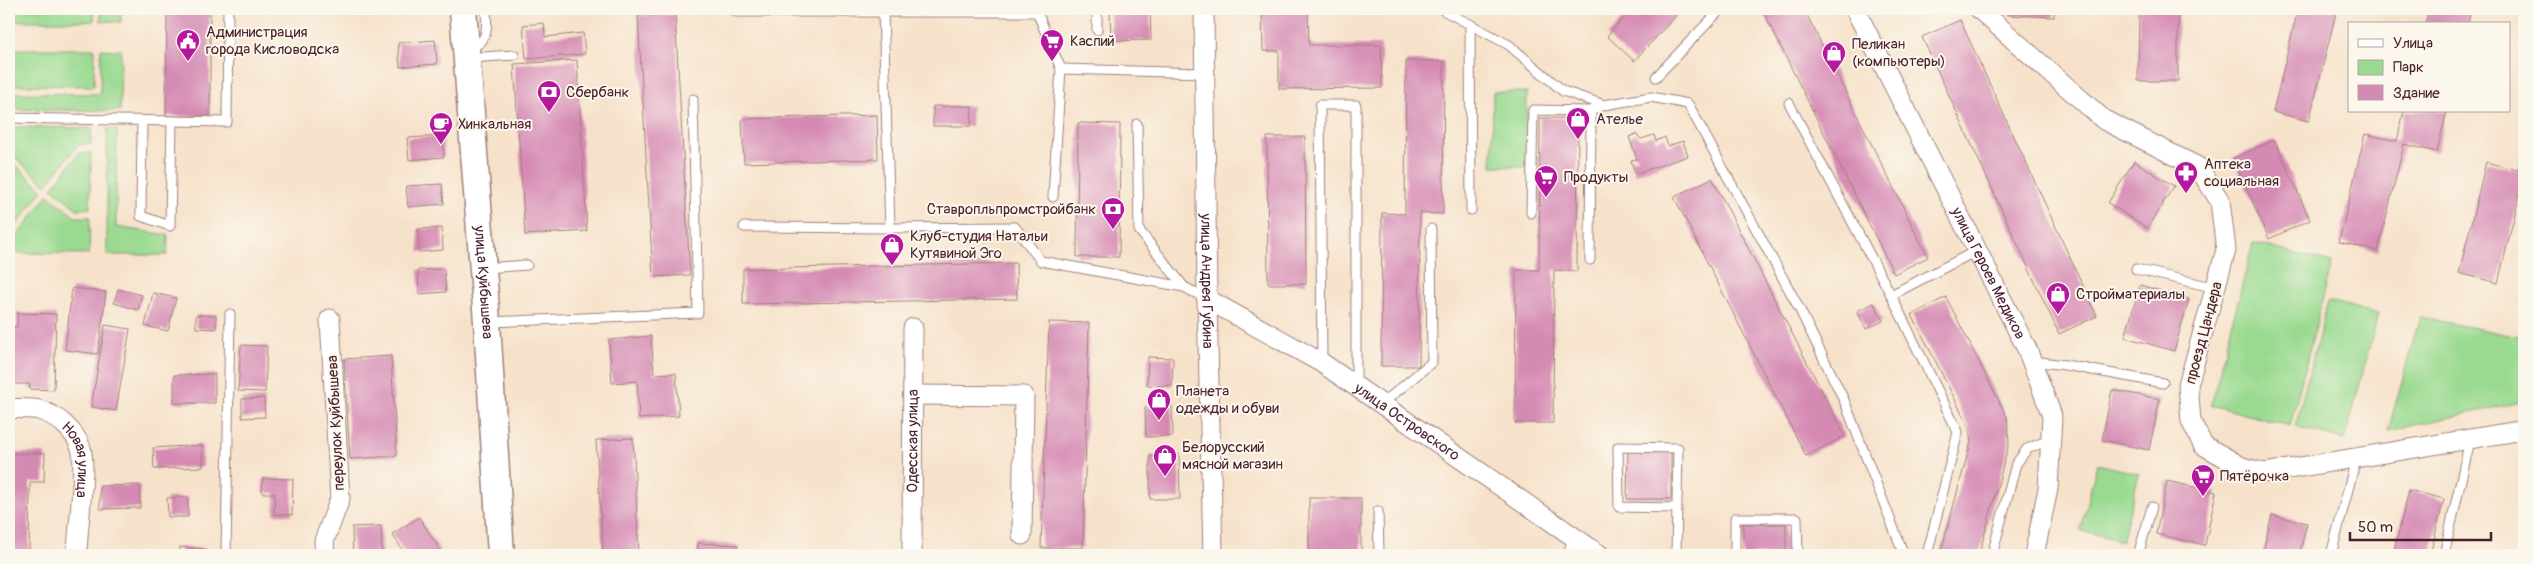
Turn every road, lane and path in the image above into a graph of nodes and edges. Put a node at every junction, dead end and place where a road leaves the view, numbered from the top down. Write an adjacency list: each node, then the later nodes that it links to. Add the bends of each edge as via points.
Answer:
1 (228, 9): 25 (lane, via 226,122)
2 (462, 9): 14 (street, улица Куйбышева)
3 (486, 9): 14 (lane, via 485,39)
4 (1097, 9): 13 (lane)
5 (1204, 9): 17 (street, улица Андрея Губина)
6 (1441, 9): 12 (lane)
7 (1721, 9): 18 (lane)
8 (1855, 9): 33 (street, улица Героев Медиков)
9 (1979, 9): 39 (street, проезд Цандера, via 2104,120 2198,167 2220,201 2226,250)
10 (736, 12): 11 (lane)
11 (883, 12): 16 (lane, via 1036,12); 31 (lane)
12 (1470, 24): 21 (lane, via 1509,45 1563,91); 28 (lane)
13 (1098, 30)
14 (466, 52): 15 (lane); 36 (street, улица Куйбышева)
15 (514, 55)
16 (1061, 69): 17 (lane); 27 (lane)
17 (1205, 73): 41 (street, улица Андрея Губина)
18 (1656, 77)
19 (693, 99): 44 (lane, via 698,313)
20 (1789, 103): 40 (lane)
21 (1604, 105): 22 (lane); 74 (lane, via 1651,97 1688,104 1798,306 1844,400)
22 (1591, 111): 29 (lane, via 1533,110); 34 (lane)
23 (9, 118): 24 (lane)
24 (142, 120): 25 (lane); 25 (lane, via 141,216 170,226)
25 (172, 121)
26 (1138, 124): 38 (lane, via 1139,230)
27 (1054, 197)
28 (1471, 210)
29 (1532, 213)
30 (744, 227): 31 (lane)
31 (890, 228): 38 (lane, via 1015,227 1041,261)
32 (1431, 229): 51 (lane, via 1432,362)
33 (1978, 250): 40 (lane); 46 (street, улица Героев Медиков)
34 (1590, 260)
35 (527, 265): 36 (lane)
36 (483, 269): 44 (street, улица Куйбышева)
37 (2136, 269): 39 (lane)
38 (1184, 287): 41 (lane)
39 (2216, 288): 56 (street, проезд Цандера, via 2188,385 2191,421 2203,445 2242,467 2264,473)
40 (1891, 295): 75 (lane, via 1958,432 1928,551)
41 (1207, 299): 47 (street, улица Островского); 67 (street, улица Андрея Губина)
42 (230, 314): 63 (lane)
43 (330, 319): 64 (street, переулок Куйбышева, via 340,499 324,541)
44 (487, 322): 65 (street, улица Куйбышева)
45 (913, 328): 50 (street, Одесская улица)
46 (2032, 361): 48 (lane); 54 (street, улица Героев Медиков, via 2052,416)
47 (1322, 363): 49 (street, улица Островского); 49 (lane, via 1320,105 1356,105)
48 (2163, 383)
49 (1356, 386): 51 (street, улица Островского)
50 (913, 395): 60 (street, via 1024,396); 66 (street, Одесская улица)
51 (1382, 404): 61 (street, улица Островского)
52 (9, 408): 62 (street, Новая улица, via 40,410 57,419 71,432 81,449)
53 (2524, 430): 55 (street, проезд Цандера)
54 (2051, 439): 76 (lane, via 2027,449 2016,464); 77 (street, улица Героев Медиков, via 2048,489)
55 (2470, 440): 56 (street, проезд Цандера); 80 (lane)
56 (2356, 458): 79 (lane)
57 (2152, 507): 78 (lane)
58 (1677, 508): 58 (lane, via 1619,507 1618,447 1678,448); 71 (lane)
59 (1378, 511): 68 (lane)
60 (1022, 534)
61 (1574, 536): 69 (lane); 70 (street, улица Островского)
62 (77, 555)
63 (226, 555)
64 (325, 555)
65 (502, 555)
66 (912, 555)
67 (1213, 555)
68 (1379, 555)
69 (1568, 555)
70 (1600, 555)
71 (1676, 555)
72 (1734, 555): 73 (lane, via 1735,518 1797,518)
73 (1798, 555)
74 (1904, 555)
75 (1930, 555)
76 (1992, 555)
77 (2034, 555)
78 (2138, 555)
79 (2331, 555)
80 (2444, 555)

